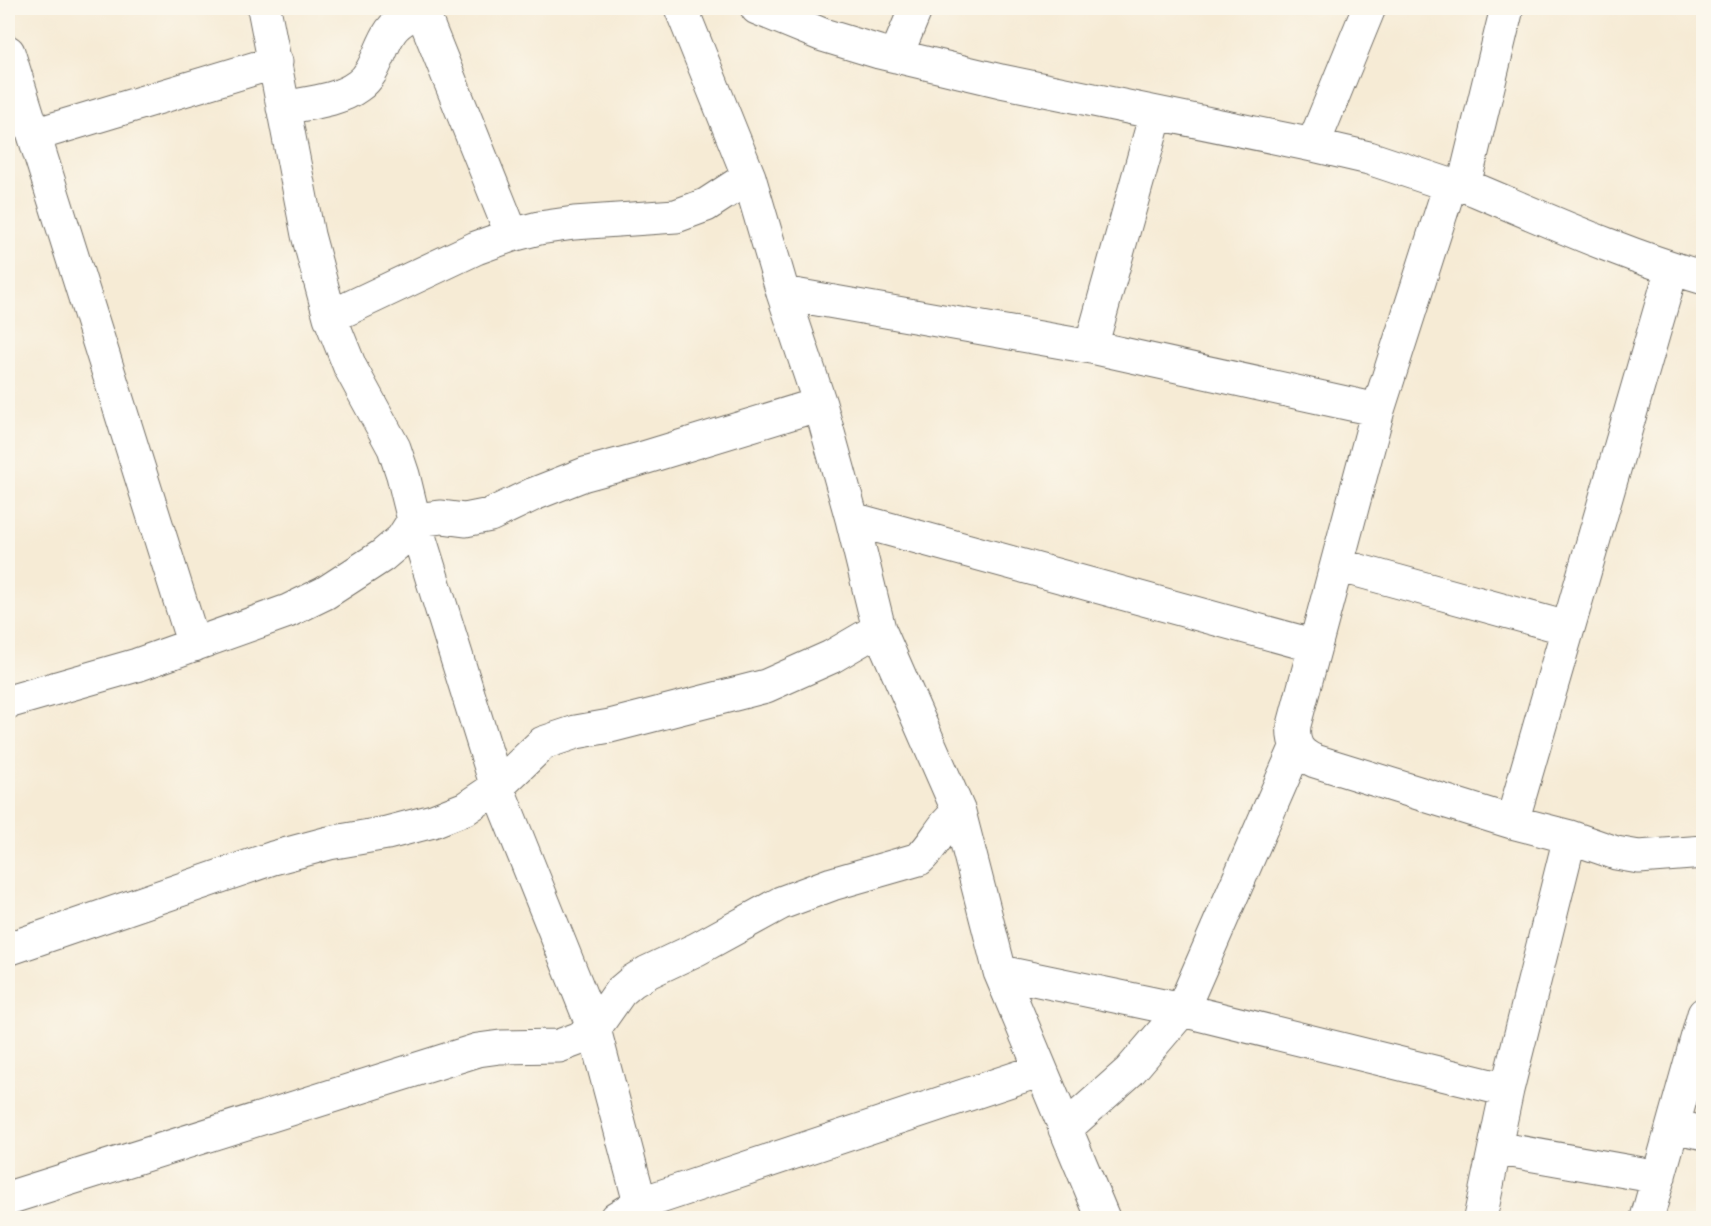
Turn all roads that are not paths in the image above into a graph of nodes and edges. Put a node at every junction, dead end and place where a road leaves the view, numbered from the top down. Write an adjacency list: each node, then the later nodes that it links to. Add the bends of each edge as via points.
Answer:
1 (264, 8): 10 (street)
2 (681, 8): 15 (street)
3 (758, 8): 9 (street, via 823,35)
4 (916, 8): 9 (street)
5 (1369, 8): 14 (street)
6 (1507, 8): 16 (street)
7 (426, 9): 11 (street, via 402,20 391,31 360,86 343,94); 17 (street)
8 (8, 52): 13 (street)
9 (896, 56): 12 (street)
10 (276, 62): 11 (street); 13 (street)
11 (283, 108): 21 (street, via 308,235)
12 (1156, 114): 14 (street); 22 (street)
13 (34, 135): 30 (street)
14 (1313, 145): 16 (street)
15 (749, 177): 17 (street, via 706,205 676,216 574,223); 20 (street)
16 (1457, 185): 18 (street); 24 (street)
17 (512, 235): 21 (street)
18 (1672, 268): 19 (street); 28 (street)
19 (1704, 278)
20 (783, 293): 22 (street); 23 (street)
21 (330, 317): 26 (street, via 350,367 394,448)
22 (1091, 347): 24 (street)
23 (820, 404): 25 (street); 26 (street, via 585,474 490,515 465,520)
24 (1378, 410): 27 (street)
25 (852, 519): 29 (street); 31 (street)
26 (414, 520): 30 (street, via 382,556 325,593); 34 (street)
27 (1338, 565): 28 (street); 31 (street)
28 (1567, 628): 36 (street)
29 (879, 629): 34 (street, via 831,657 766,686 543,743); 35 (street)
30 (194, 645): 32 (street)
31 (1315, 646): 33 (street, via 1293,725)
32 (8, 702)
33 (1296, 748): 36 (street, via 1315,761); 41 (street)
34 (497, 786): 39 (street, via 466,808 434,821 273,858); 43 (street)
35 (959, 812): 40 (street); 43 (street, via 919,859 781,903 633,981 620,992)
36 (1512, 822): 37 (street)
37 (1570, 837): 38 (street, via 1639,857); 45 (street)
38 (1704, 852)
39 (8, 949)
40 (1000, 972): 41 (street); 44 (street)
41 (1182, 1010): 45 (street); 46 (street, via 1130,1071)
42 (1704, 1014): 47 (street)
43 (594, 1029): 50 (street, via 559,1046 478,1050); 51 (street)
44 (1041, 1070): 46 (street); 51 (street)
45 (1507, 1090): 48 (street)
46 (1065, 1128): 52 (street)
47 (1688, 1130): 49 (street)
48 (1495, 1148): 49 (street); 53 (street)
49 (1659, 1177): 54 (street)
50 (8, 1198)
51 (633, 1214)
52 (1103, 1218)
53 (1480, 1218)
54 (1647, 1218)

